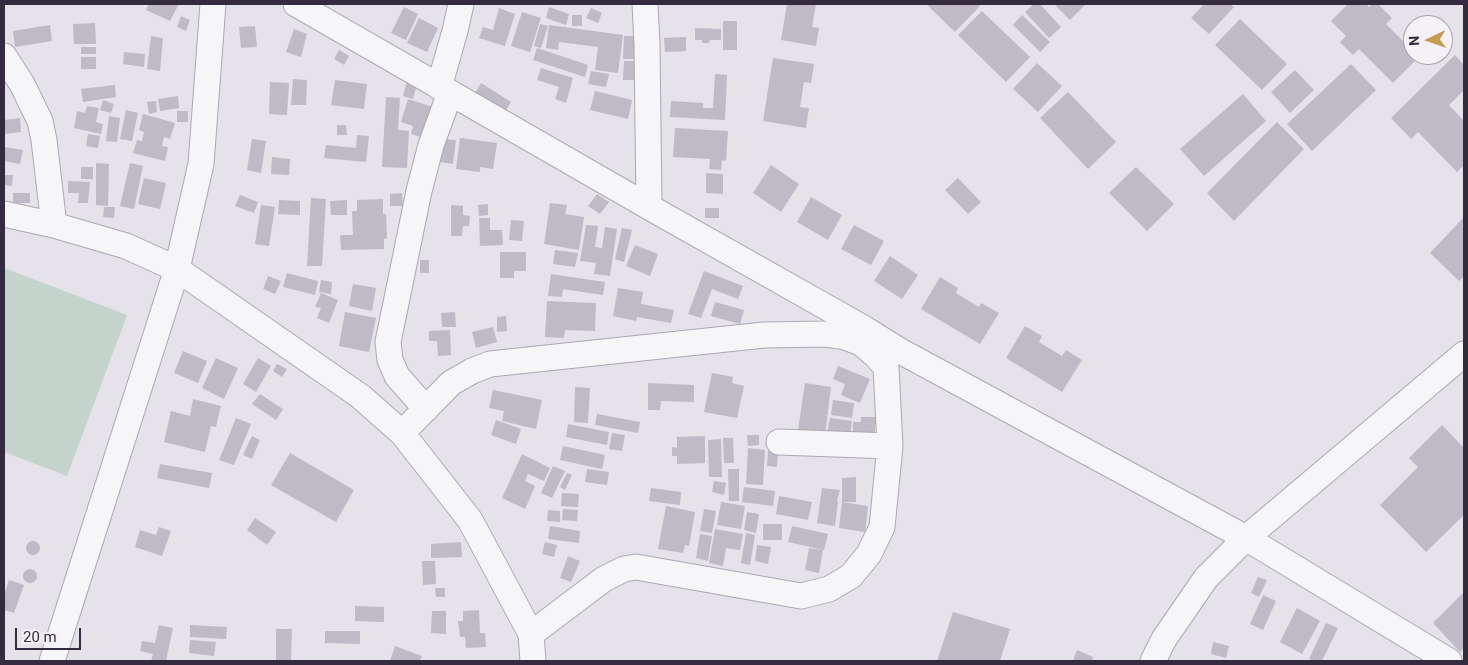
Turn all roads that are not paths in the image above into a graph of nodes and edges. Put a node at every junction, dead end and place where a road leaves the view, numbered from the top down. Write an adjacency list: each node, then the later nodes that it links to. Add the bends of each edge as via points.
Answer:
1 (213, 4): 10 (street, via 200,164)
2 (296, 4): 6 (street)
3 (460, 4): 6 (street)
4 (645, 4): 7 (street)
5 (4, 56): 9 (street, via 40,122)
6 (445, 90): 7 (street); 12 (street, via 419,191 388,342 390,360 397,376)
7 (649, 207): 16 (street, via 902,352)
8 (4, 214): 9 (street)
9 (54, 224): 10 (street, via 126,246)
10 (177, 269): 13 (street, via 360,396); 18 (street)
11 (1464, 354): 16 (street)
12 (426, 409): 13 (street); 15 (street, via 451,383 490,364 764,335 824,334 861,343 886,367)
13 (402, 433): 17 (street, via 470,520)
14 (779, 442): 15 (street)
15 (890, 446): 17 (street, via 882,527 869,554 850,576 829,589 801,596 636,567 604,579)
16 (1246, 538): 20 (street, via 1206,578 1164,639); 21 (street)
17 (531, 634): 19 (street)
18 (52, 661)
19 (534, 661)
20 (1153, 661)
21 (1448, 661)

